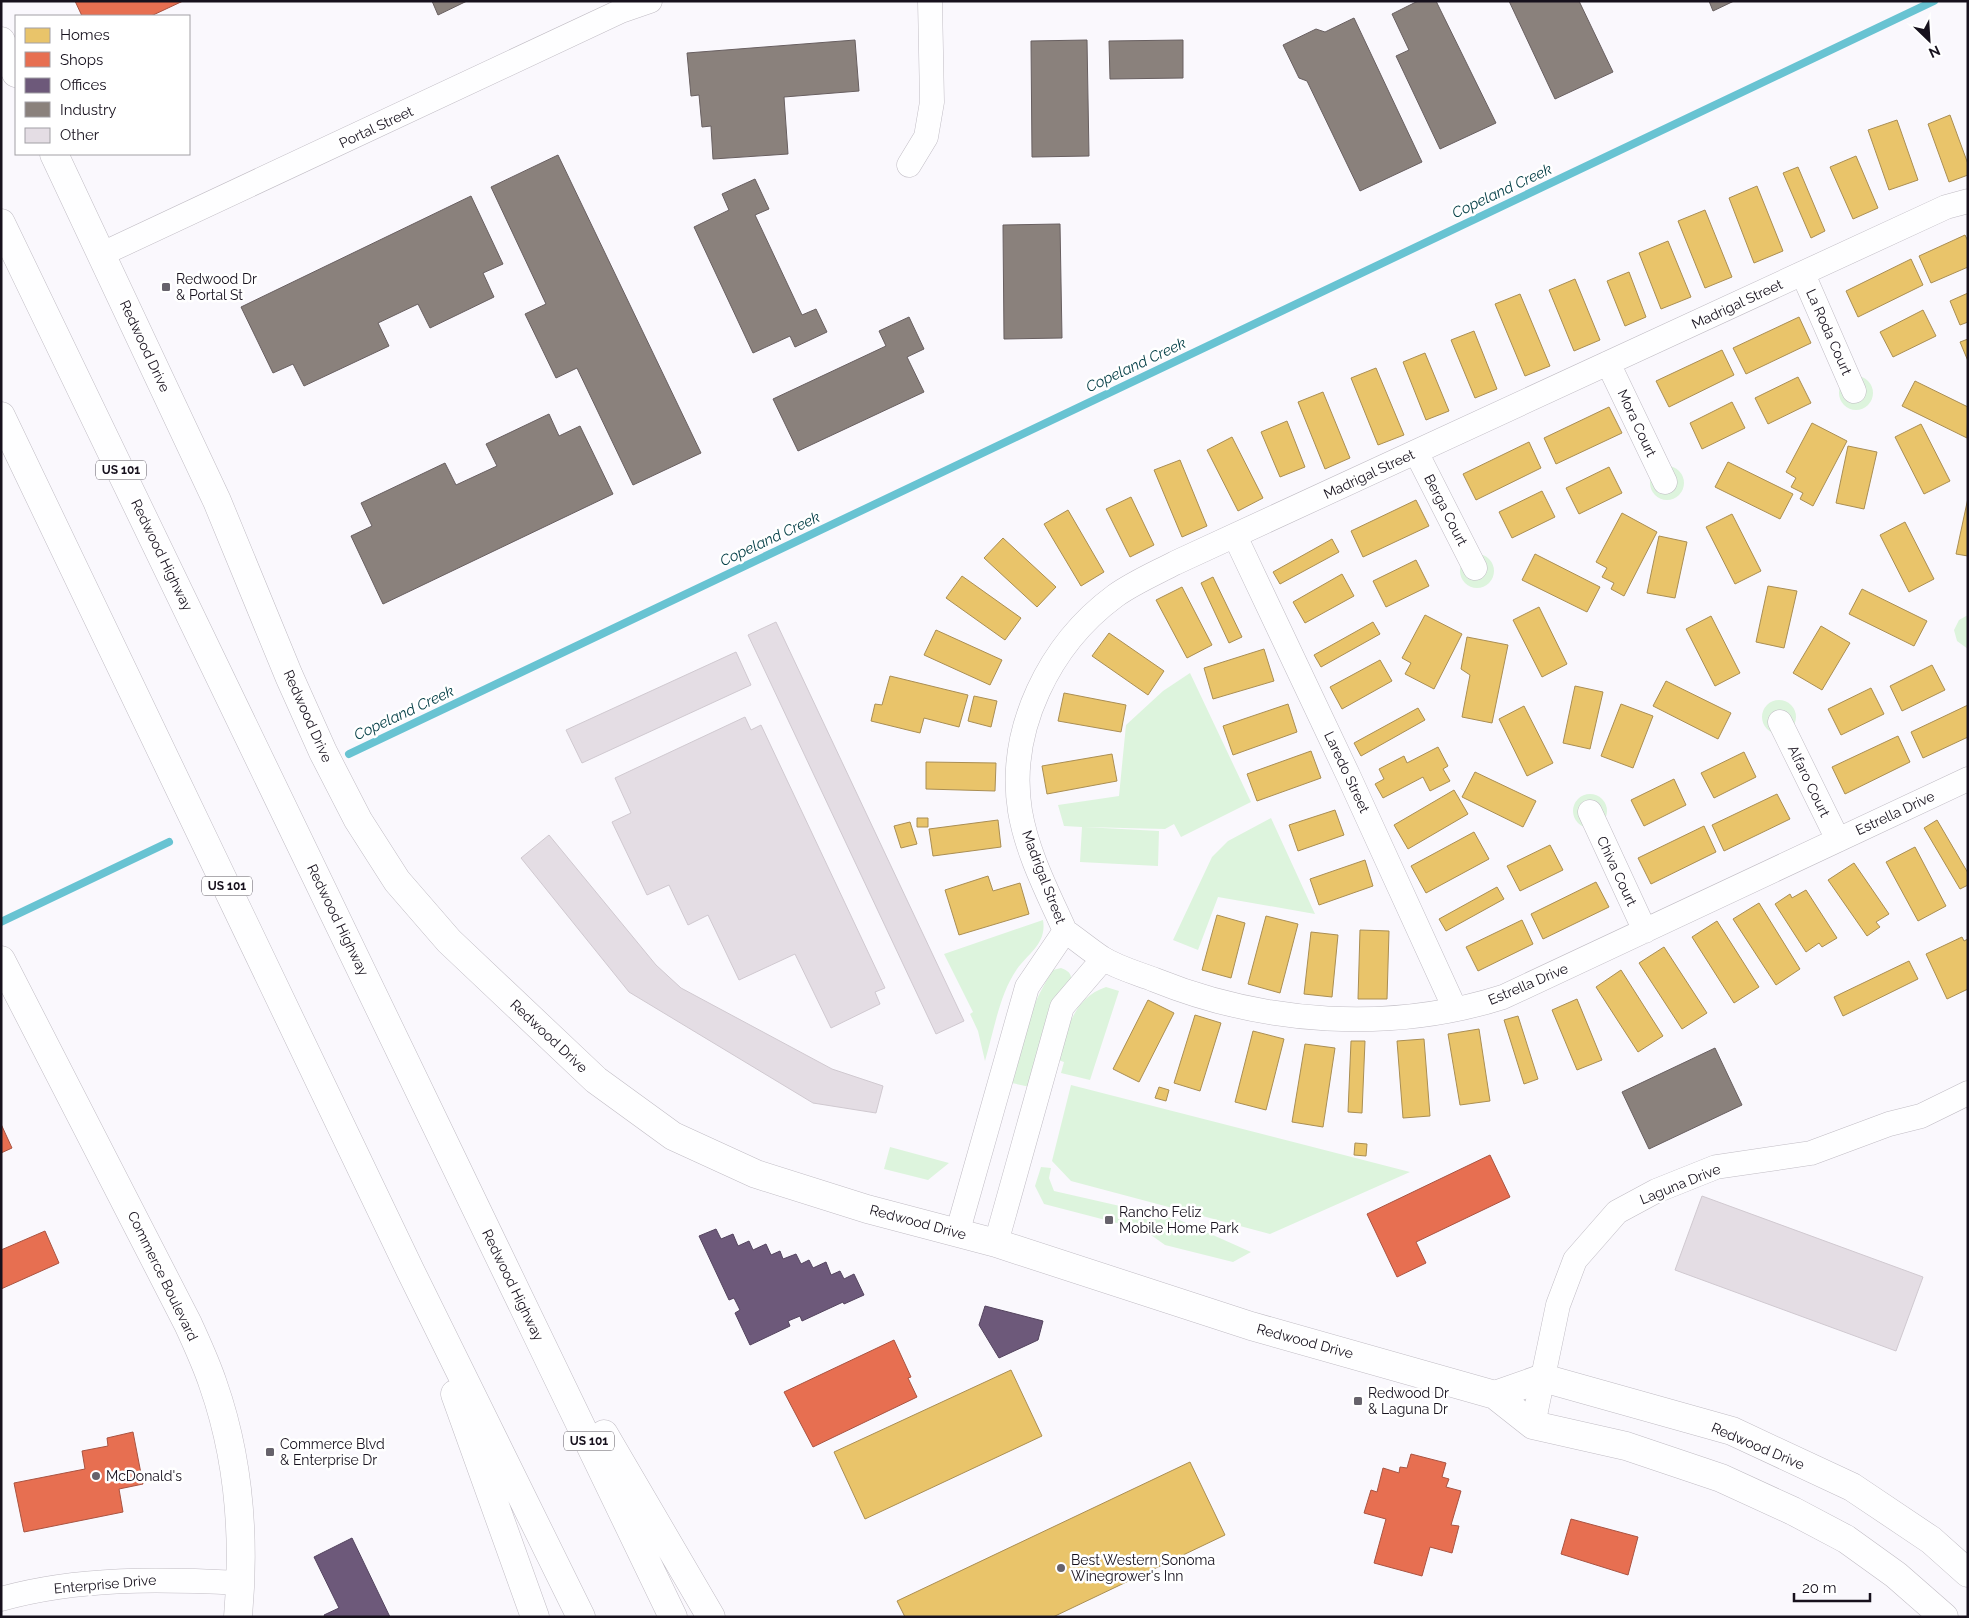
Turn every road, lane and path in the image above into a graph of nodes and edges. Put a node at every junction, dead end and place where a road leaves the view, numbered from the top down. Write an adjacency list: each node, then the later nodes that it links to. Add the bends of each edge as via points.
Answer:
1 (650, 1): 9 (street, Portal Street, via 622,11)
2 (930, 1): 6 (street, via 932,102 926,137)
3 (1, 41): 4 (main road)
4 (15, 71)
5 (54, 155): 9 (main road, Redwood Drive)
6 (909, 165)
7 (1968, 201): 10 (street, Madrigal Street, via 1946,207)
8 (1, 223): 30 (main road, Redwood Highway / US 101)
9 (102, 254): 28 (main road, Redwood Drive, via 217,501 323,752 350,805 397,881 449,941 596,1080 673,1136 756,1174)
10 (1803, 274): 11 (street, Madrigal Street); 12 (street, La Roda Court)
11 (1608, 363): 14 (street, Madrigal Street); 15 (street, Mora Court)
12 (1854, 390)
13 (1, 416): 31 (main road, US 101)
14 (1416, 452): 16 (street, Madrigal Street); 17 (street, Berga Court)
15 (1665, 482)
16 (1235, 536): 23 (street, Madrigal Street, via 1175,563 1116,596 1077,630 1050,664 1031,707 1019,755 1020,809 1027,838); 26 (street, Laredo Street)
17 (1475, 568)
18 (1780, 722): 21 (street, Alfaro Court)
19 (1968, 779): 21 (street, Estrella Drive)
20 (1590, 812): 22 (street, Chiva Court)
21 (1838, 840): 22 (street, Estrella Drive)
22 (1645, 931): 26 (street, Estrella Drive, via 1503,997)
23 (1065, 932): 24 (street, Estrella Drive); 28 (street, via 1026,987)
24 (1104, 959): 26 (street, Estrella Drive, via 1200,996 1291,1016 1350,1020 1410,1017); 29 (street, via 1062,1006)
25 (4, 964): 36 (main road, Commerce Boulevard, via 188,1324 213,1384 237,1488)
26 (1455, 1009)
27 (1968, 1093): 32 (street, Laguna Drive, via 1921,1116 1889,1124 1811,1153 1716,1167 1656,1191 1617,1212 1575,1260 1558,1306)
28 (957, 1234): 29 (main road, Redwood Drive)
29 (996, 1243): 33 (main road, Redwood Drive, via 1251,1326)
30 (504, 1265): 41 (main road, Redwood Highway / US 101); 42 (main road)
31 (410, 1270): 39 (main road); 40 (main road, US 101)
32 (1543, 1378): 33 (main road); 34 (street, Laguna Drive); 35 (main road, Redwood Drive, via 1732,1431 1852,1486 1931,1540)
33 (1495, 1395): 34 (main road, Redwood Drive)
34 (1533, 1425): 43 (main road, Redwood Drive, via 1626,1446 1721,1478 1793,1511 1860,1549 1896,1574)
35 (1968, 1573)
36 (241, 1583): 37 (street, Enterprise Drive, via 148,1578 33,1590); 38 (main road, Commerce Boulevard)
37 (1, 1599)
38 (238, 1617)
39 (535, 1617)
40 (582, 1617)
41 (673, 1617)
42 (711, 1617)
43 (1944, 1617)

